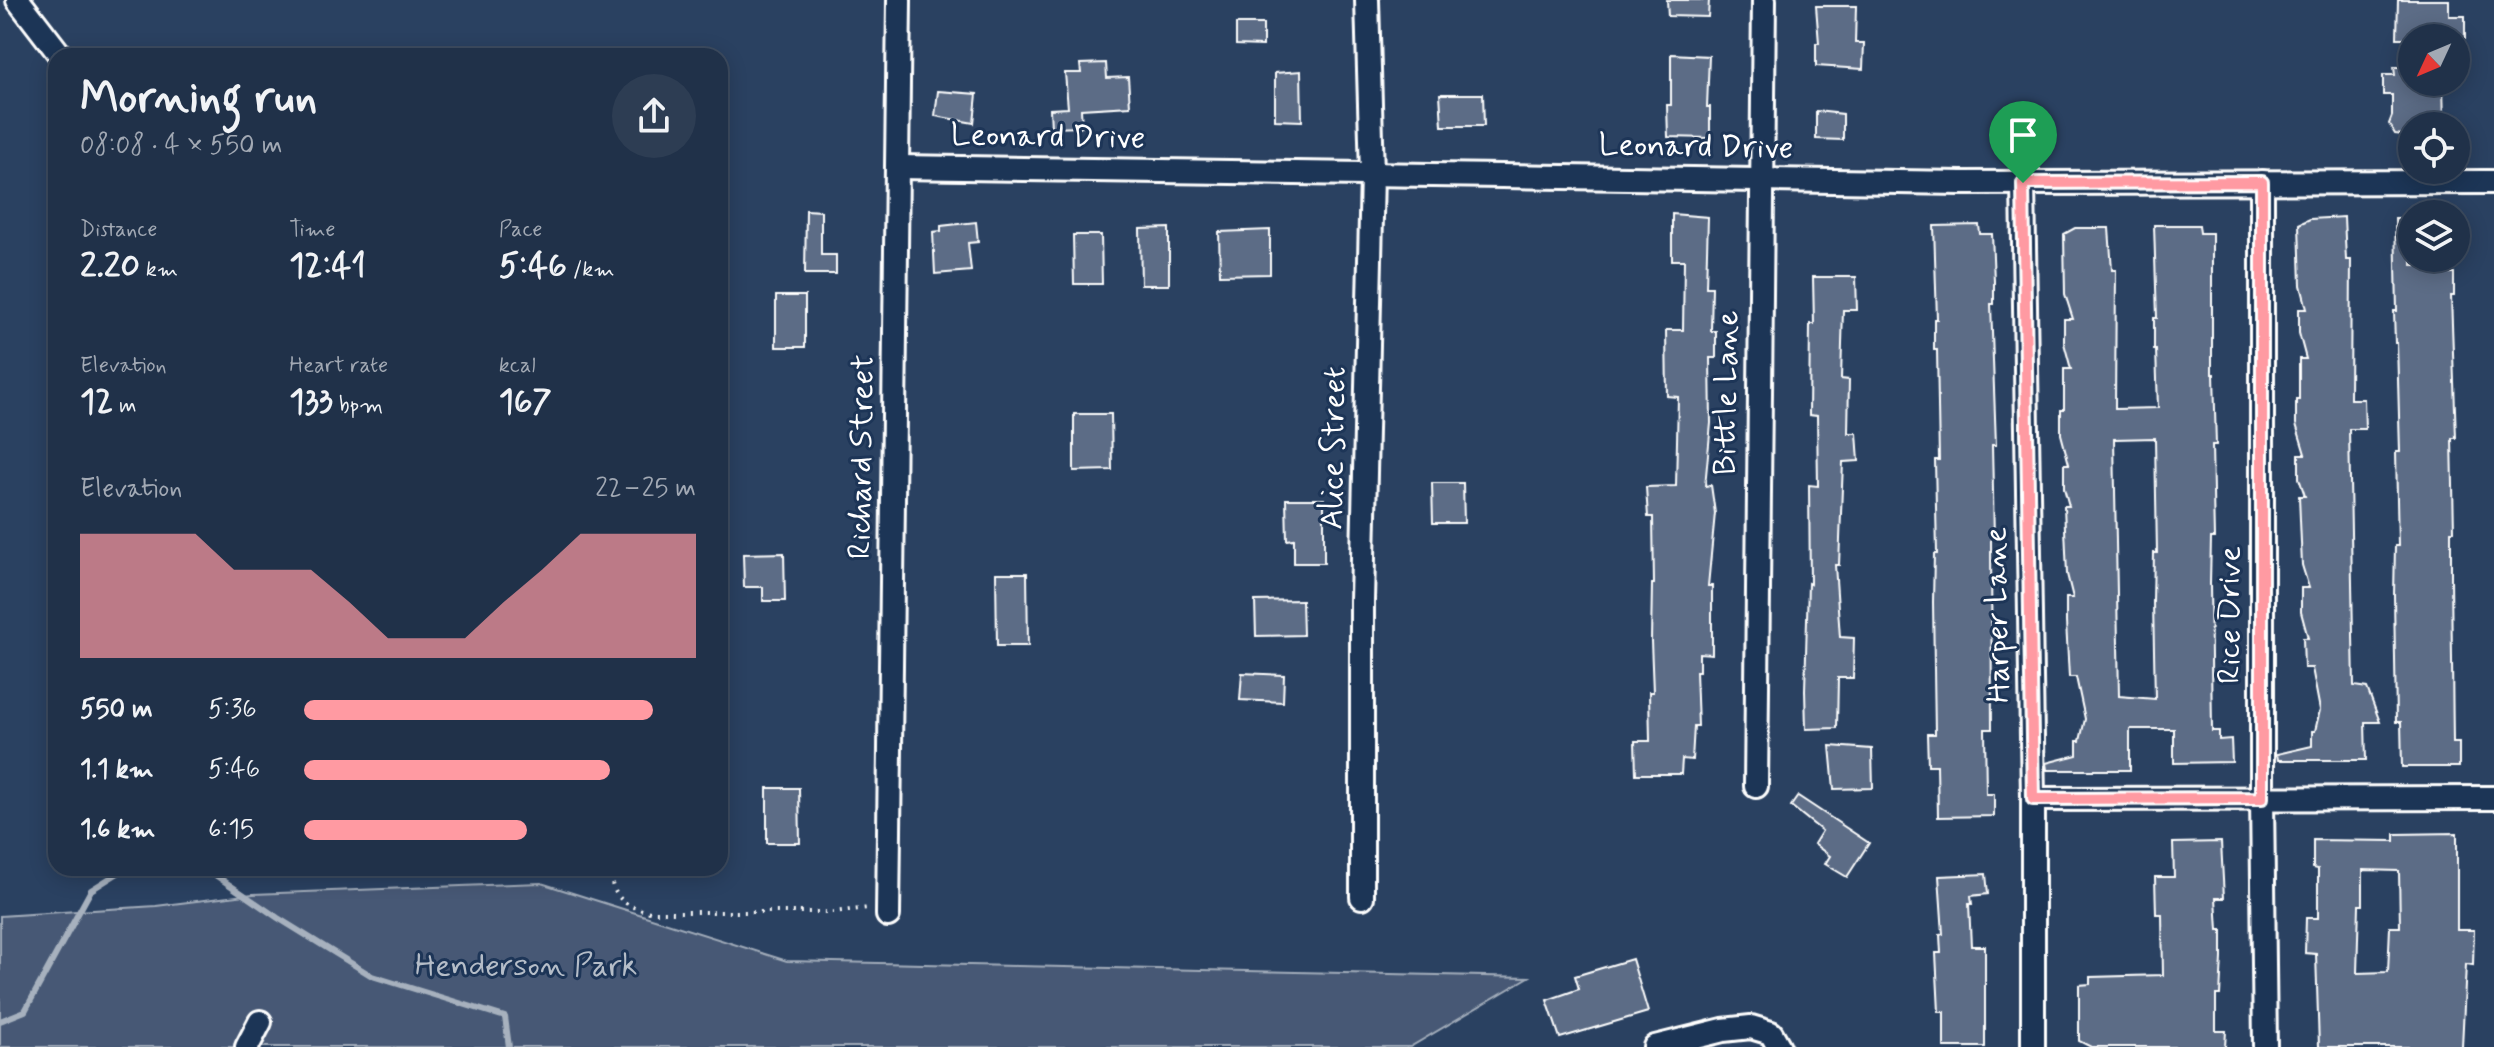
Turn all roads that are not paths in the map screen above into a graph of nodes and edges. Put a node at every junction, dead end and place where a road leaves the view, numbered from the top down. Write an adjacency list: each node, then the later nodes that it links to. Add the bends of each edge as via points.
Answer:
1 (18, 0): 5 (street)
2 (899, 0): 6 (street, Richard Street)
3 (1367, 0): 7 (street, Alice Street)
4 (1764, 0): 8 (street, Bittle Lane)
5 (55, 48)
6 (898, 167): 7 (street, Leonard Drive); 17 (street, Richard Street)
7 (1372, 174): 8 (street, Leonard Drive); 16 (street, Alice Street, via 1362,601)
8 (1761, 180): 11 (street, Leonard Drive); 12 (street, Bittle Lane)
9 (2262, 182): 10 (street, Leonard Drive); 11 (street, Leonard Drive); 13 (street, Rice Drive)
10 (2494, 182)
11 (2023, 183): 15 (street, Harper Lane)
12 (1756, 786)
13 (2262, 798): 14 (street); 15 (street); 23 (street, Rice Drive)
14 (2494, 798)
15 (2033, 799): 22 (street, Harper Lane)
16 (1362, 897)
17 (888, 910)
18 (260, 1022): 20 (street)
19 (1775, 1040): 21 (street, via 1751,1027)
20 (247, 1047)
21 (1655, 1047)
22 (2033, 1047)
23 (2265, 1047)

